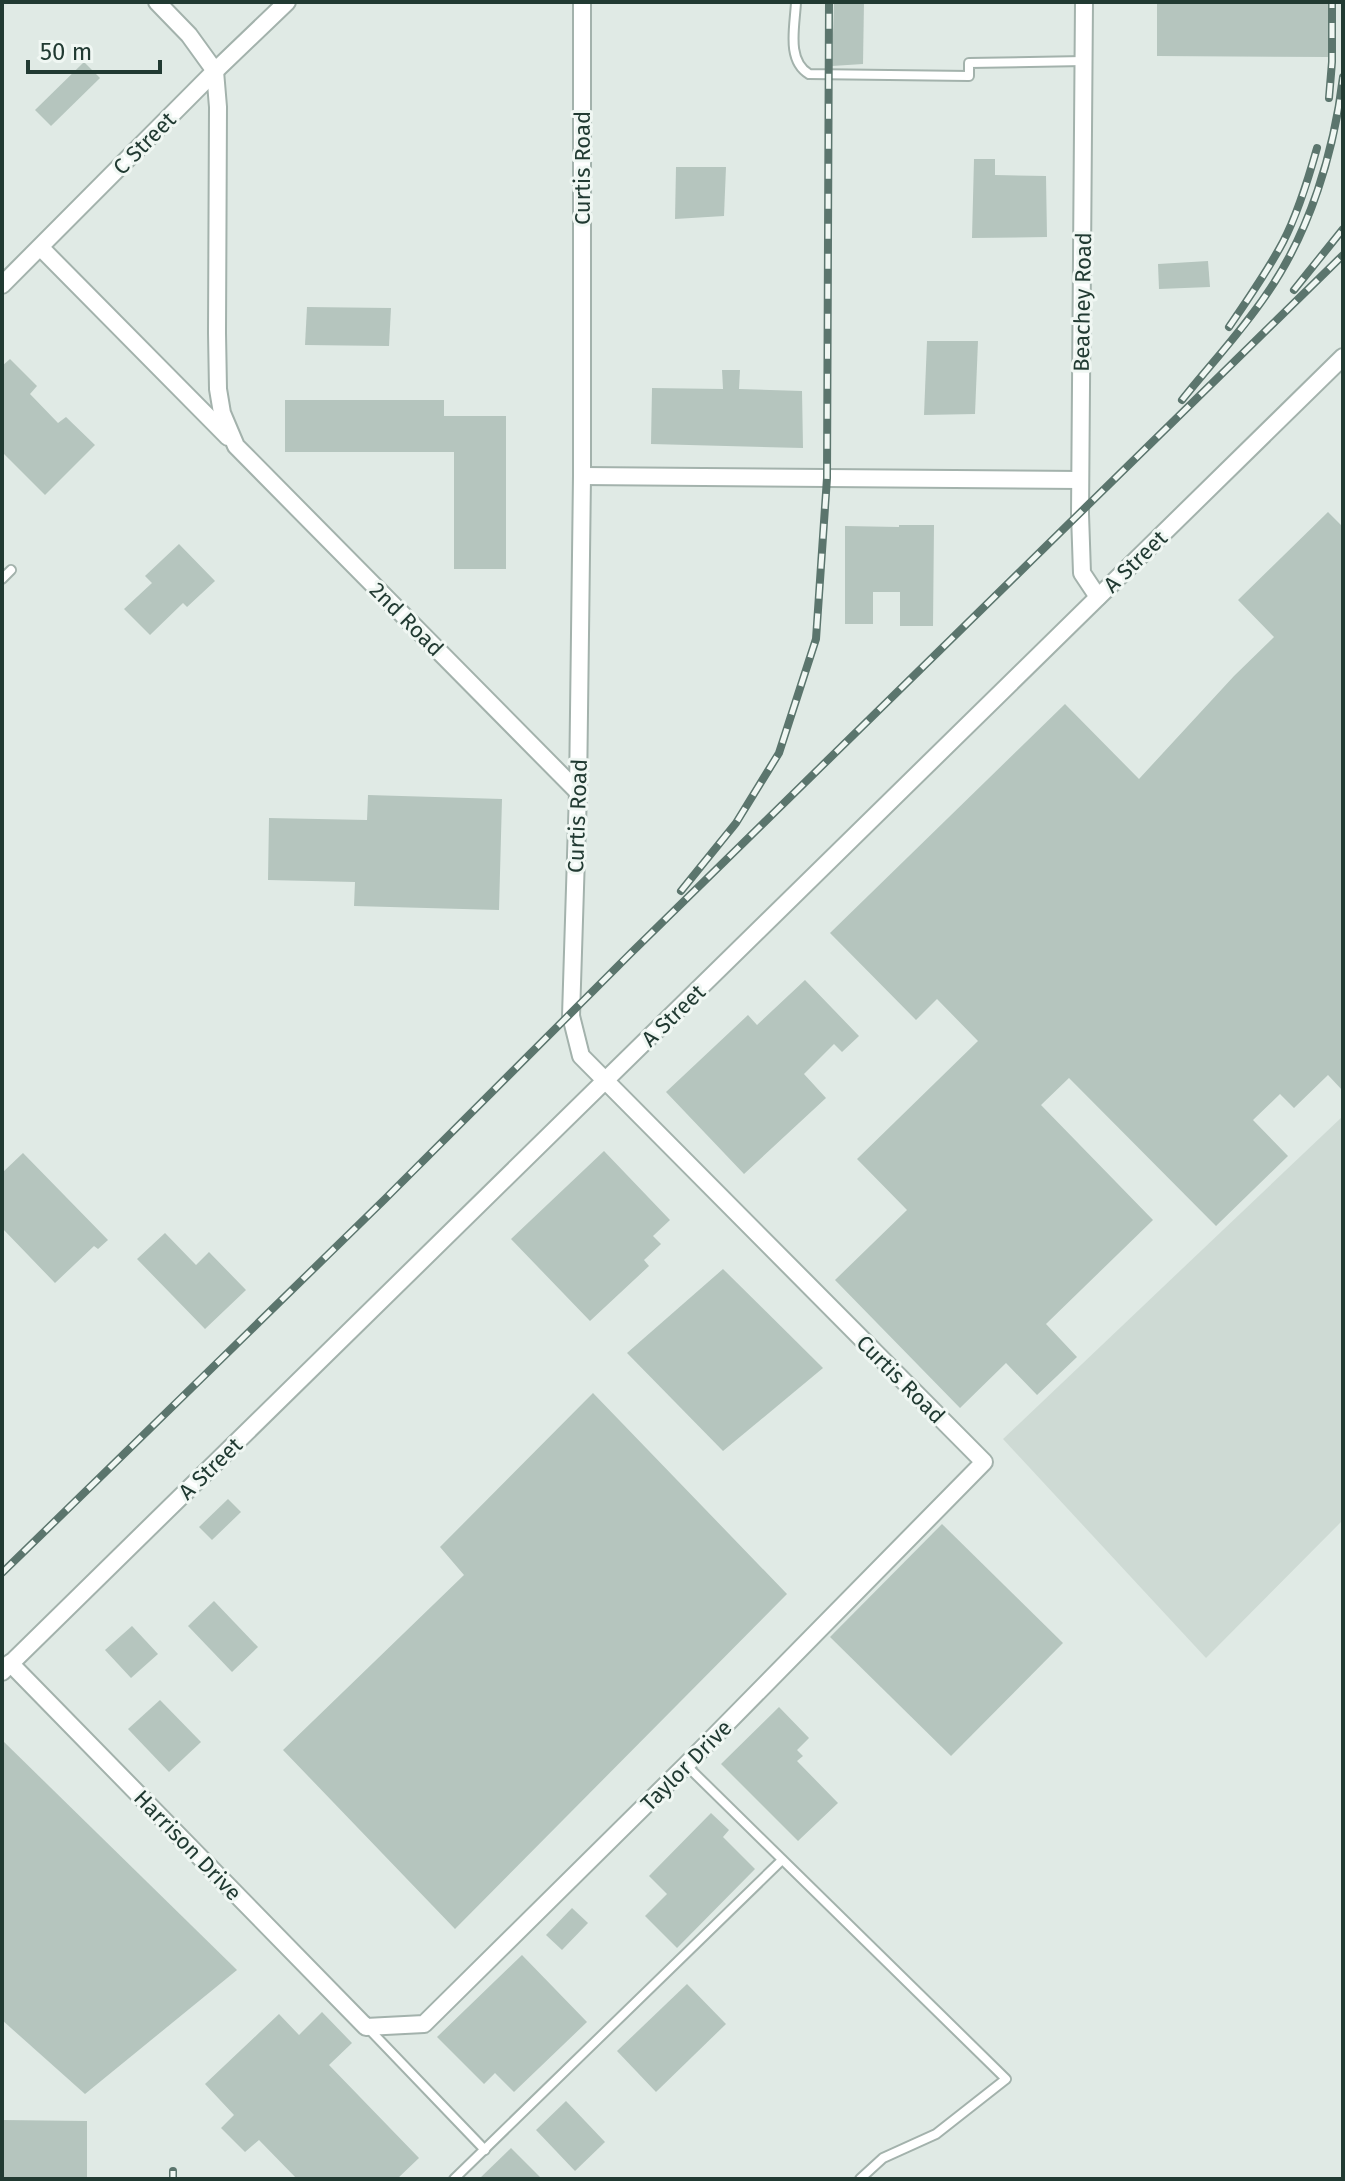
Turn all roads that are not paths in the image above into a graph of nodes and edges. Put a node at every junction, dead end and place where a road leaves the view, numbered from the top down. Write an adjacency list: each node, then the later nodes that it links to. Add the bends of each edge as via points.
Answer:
1 (157, 2): 7 (street)
2 (287, 2): 7 (street, C Street)
3 (582, 2): 12 (street, Curtis Road)
4 (796, 2): 6 (lane, via 794,58 809,74 969,76 969,63)
5 (1084, 2): 6 (street, Beachey Road)
6 (1084, 61): 13 (street, Beachey Road)
7 (215, 71): 8 (street, C Street); 11 (street, 2nd Road, via 218,389)
8 (41, 248): 9 (street, C Street); 11 (street, 2nd Road)
9 (2, 285)
10 (1343, 357): 16 (street, A Street)
11 (236, 446): 17 (street, 2nd Road)
12 (582, 476): 13 (street); 17 (street, Curtis Road)
13 (1080, 480): 16 (street, Beachey Road, via 1082,573)
14 (11, 570): 15 (lane)
15 (2, 579)
16 (1098, 597): 18 (street, A Street)
17 (578, 792): 18 (street, Curtis Road, via 571,1016 581,1056)
18 (605, 1081): 19 (street, Curtis Road); 20 (street, A Street)
19 (984, 1462): 21 (street, Taylor Drive)
20 (6, 1668): 23 (street, Harrison Drive)
21 (686, 1765): 22 (lane); 23 (street, Taylor Drive, via 424,2024)
22 (782, 1860): 24 (lane); 26 (lane, via 1006,2079 936,2134 883,2158)
23 (366, 2027): 24 (lane)
24 (485, 2150): 25 (lane)
25 (454, 2179)
26 (860, 2179)

